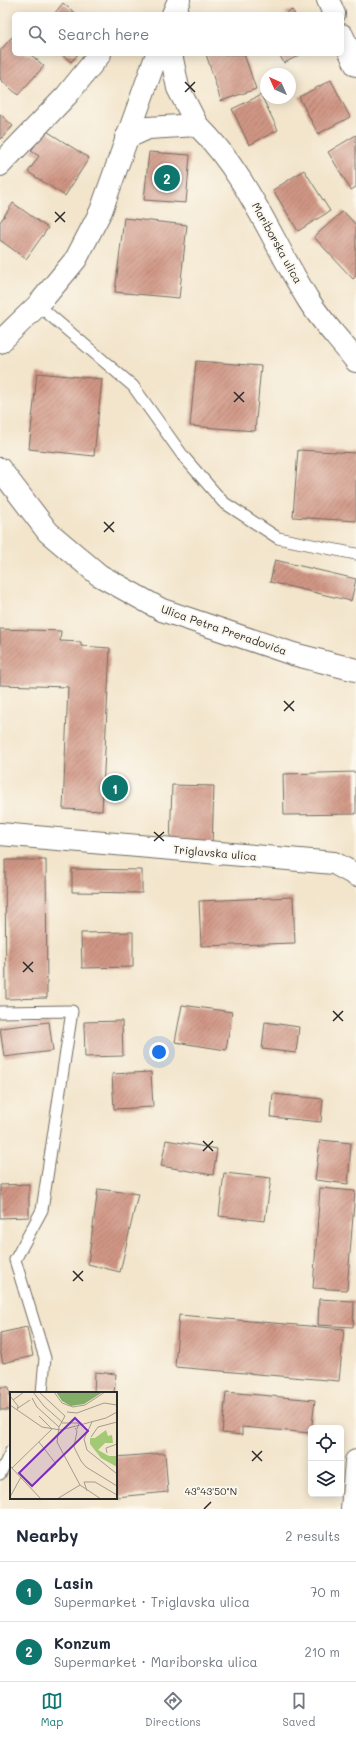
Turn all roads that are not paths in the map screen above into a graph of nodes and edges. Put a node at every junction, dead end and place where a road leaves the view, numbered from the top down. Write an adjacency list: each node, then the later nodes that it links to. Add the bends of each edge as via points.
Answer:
1 (179, 0): 3 (street)
2 (328, 0): 4 (street)
3 (174, 12)
4 (333, 12)
5 (344, 39): 9 (street)
6 (98, 56): 12 (street, via 67,95)
7 (156, 56): 11 (street)
8 (171, 56): 10 (street, Mariborska ulica, via 178,88)
9 (356, 65)
10 (197, 125): 11 (street, via 148,128); 15 (street, Mariborska ulica, via 212,139 245,185 309,302)
11 (126, 138): 13 (street, via 101,211 76,259)
12 (0, 166)
13 (38, 305): 14 (street); 17 (lane, via 133,386 183,456 223,502 278,538)
14 (0, 342)
15 (356, 361)
16 (0, 469): 18 (street, Ulica Petra Preradovića, via 48,532 99,576 162,610 293,654)
17 (356, 554)
18 (356, 670)
19 (0, 834): 20 (street, Triglavska ulica, via 334,863)
20 (356, 875)
21 (0, 1012): 22 (lane, via 72,1011 42,1210 15,1260 45,1358)
22 (42, 1392)
23 (10, 1453): 25 (lane)
24 (356, 1462): 26 (street)
25 (0, 1474)
26 (352, 1509)

